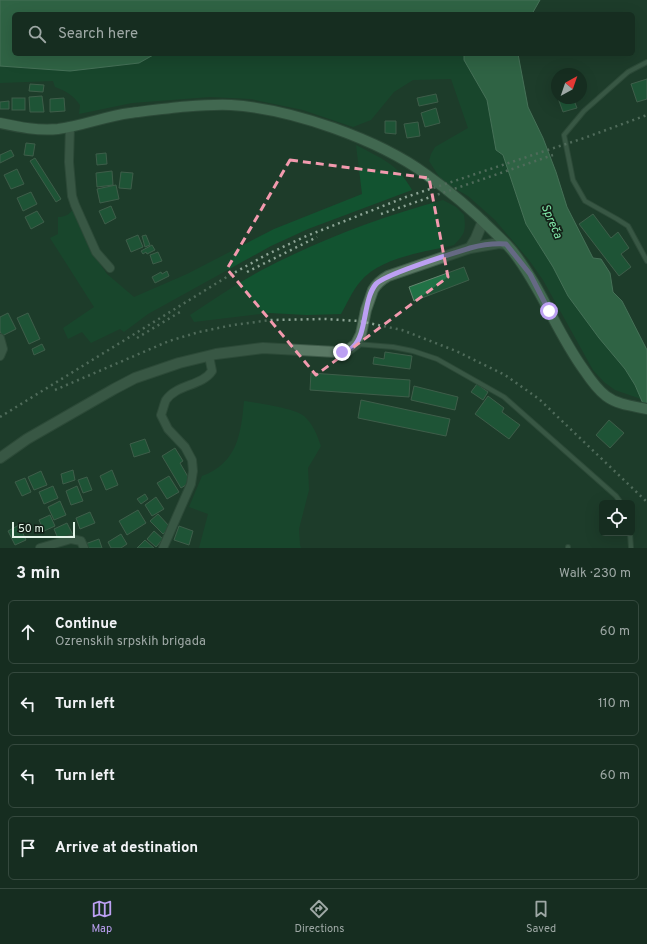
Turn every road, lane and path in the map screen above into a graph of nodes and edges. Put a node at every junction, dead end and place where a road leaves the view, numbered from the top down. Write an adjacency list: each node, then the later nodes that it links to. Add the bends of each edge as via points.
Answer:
1 (647, 62): 7 (lane, via 628,72 584,111 564,135 573,180 585,202 628,226)
2 (0, 123): 3 (main road, via 30,129)
3 (70, 126): 4 (main road, via 128,113 206,105 254,107 290,115 360,138 394,155 425,173); 8 (street, via 69,162 72,196 96,252)
4 (483, 221): 5 (main road); 6 (street)
5 (506, 244): 6 (street); 13 (main road, via 530,274 574,356 590,379 606,396 620,403)
6 (470, 248): 10 (street, via 388,276 376,284)
7 (647, 261)
8 (110, 268)
9 (0, 338): 11 (street, via 4,349)
10 (356, 344): 12 (street, via 342,352 263,348); 15 (lane, via 393,347 437,358 504,397)
11 (0, 356)
12 (209, 356): 14 (street, via 135,378 26,439); 19 (street, via 212,371 210,374 178,390 167,399 161,415 168,429 185,447 192,460 193,471 191,484)
13 (647, 409)
14 (0, 458)
15 (618, 500)
16 (630, 536): 20 (lane)
17 (40, 548): 18 (street, via 71,539 81,541)
18 (84, 548)
19 (163, 548)
20 (631, 548)

